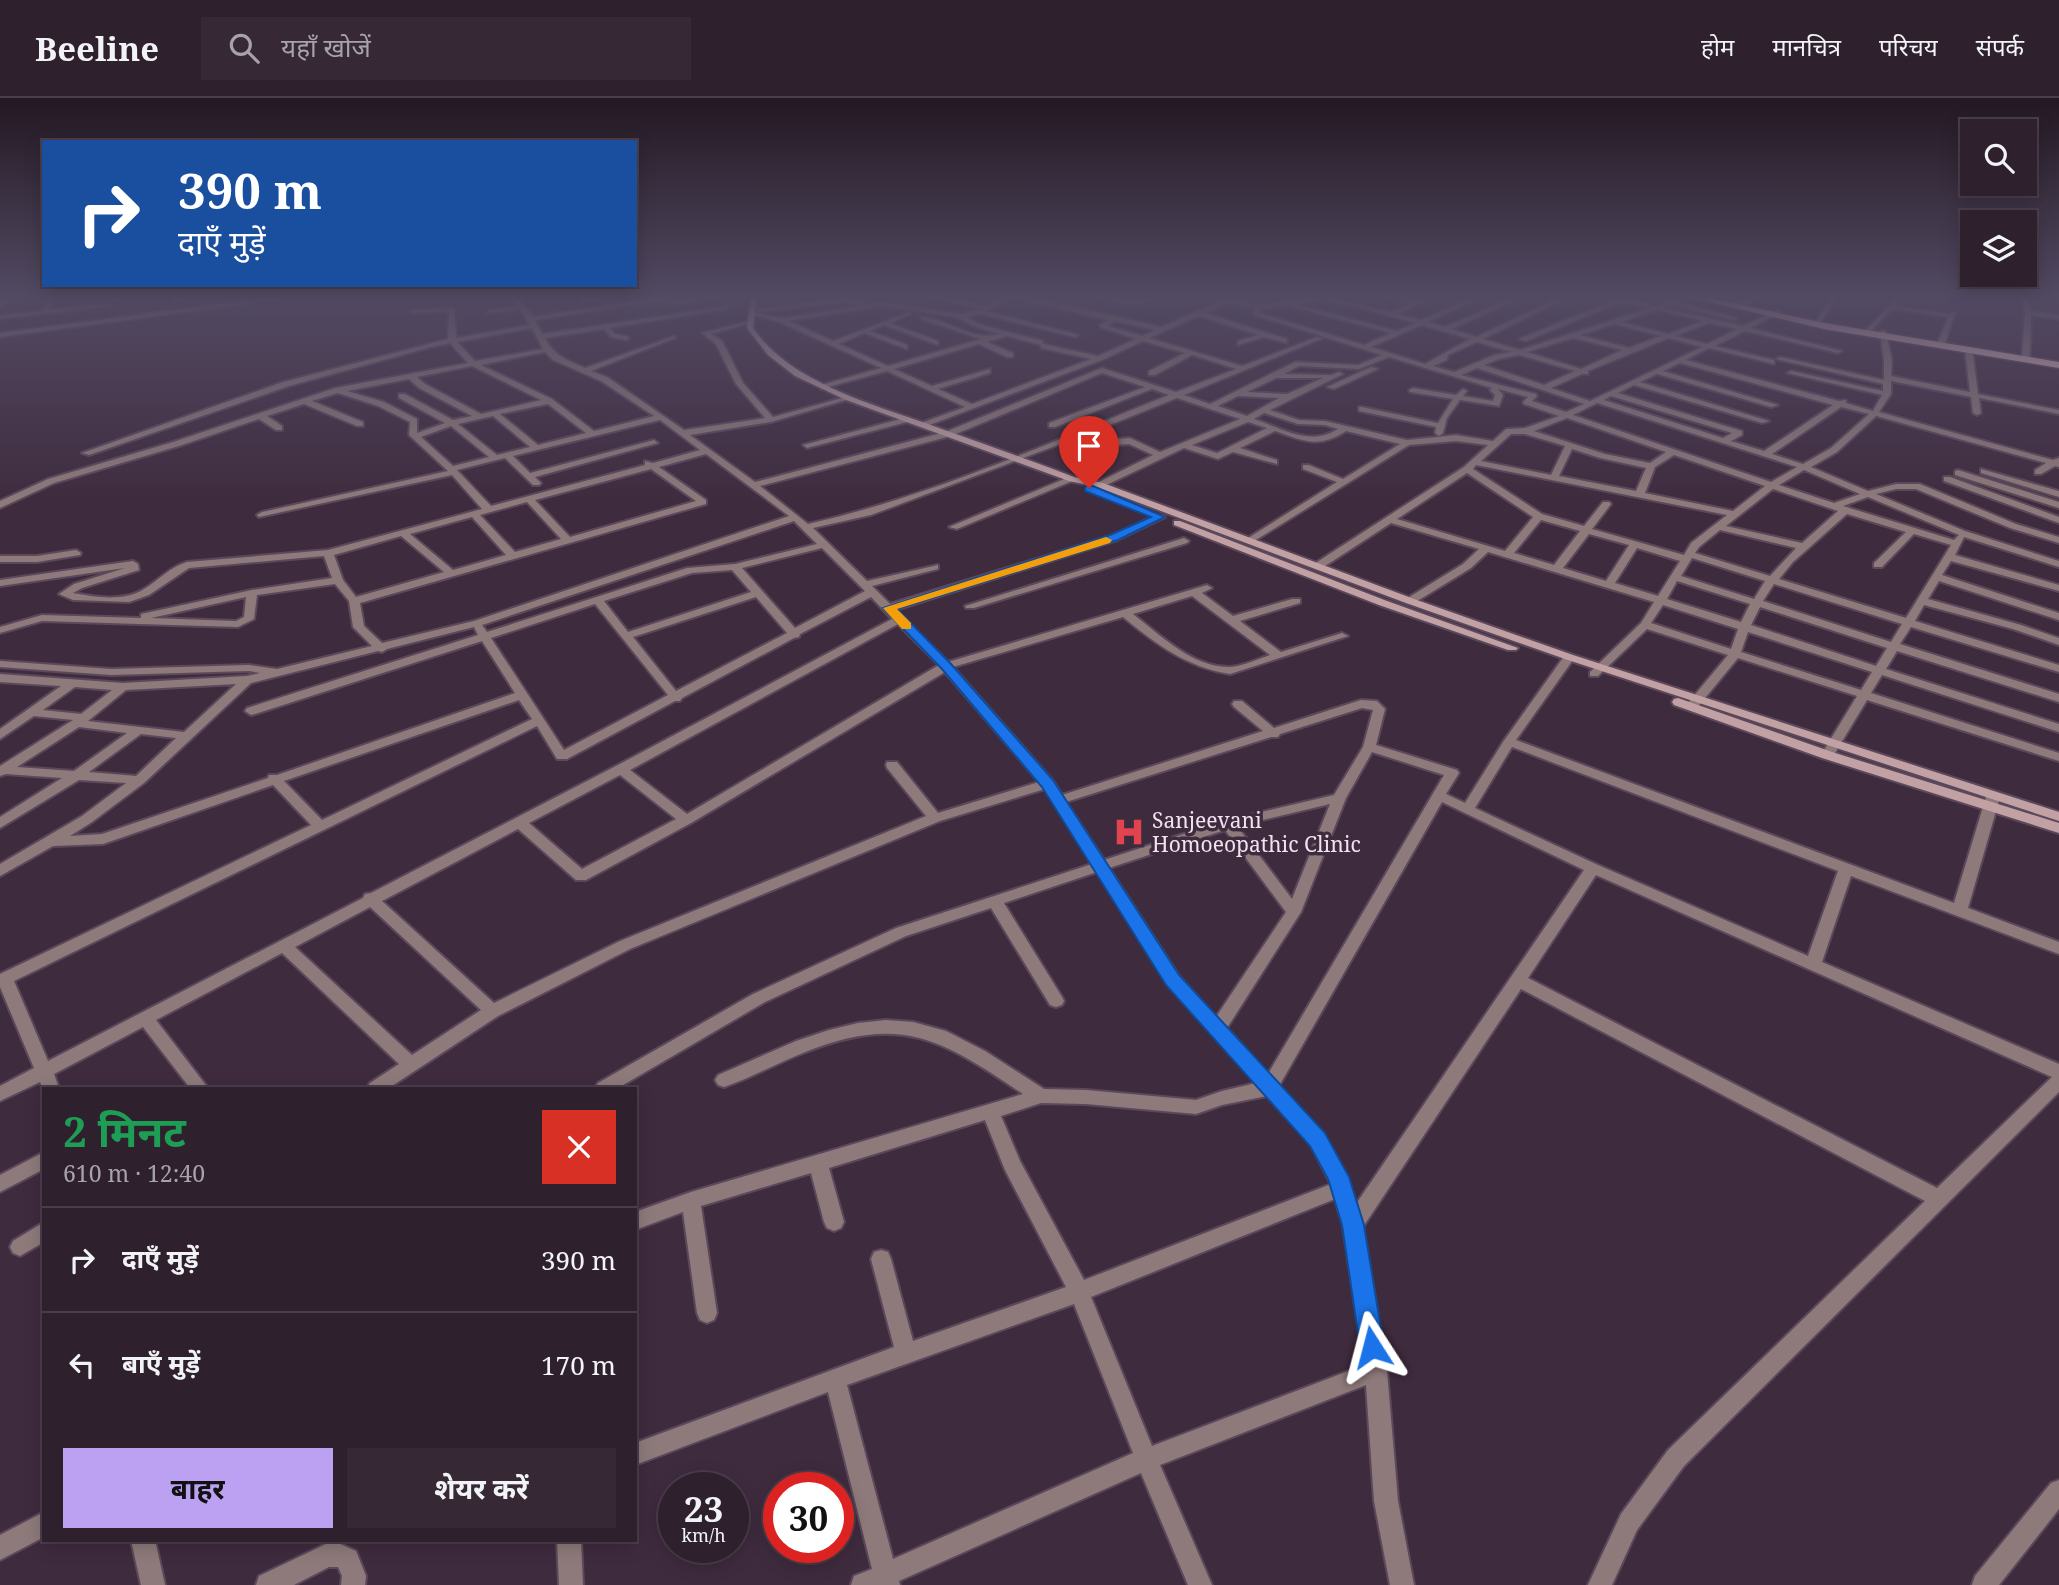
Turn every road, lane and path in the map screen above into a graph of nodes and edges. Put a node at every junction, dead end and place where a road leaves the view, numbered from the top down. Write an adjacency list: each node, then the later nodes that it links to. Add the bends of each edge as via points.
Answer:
1 (367, 363): 106 (street, via 269,389)
2 (569, 363): 29 (street)
3 (603, 363): 29 (street)
4 (729, 363): 77 (street, via 740,384)
5 (784, 363): 42 (street)
6 (878, 363): 27 (street)
7 (904, 363): 27 (street)
8 (1085, 363): 62 (street)
9 (1171, 363): 33 (street)
10 (1226, 363): 28 (street)
11 (1253, 363): 28 (street)
12 (1368, 363): 37 (street, via 1298,365)
13 (1388, 363): 67 (street)
14 (1418, 363): 25 (street)
15 (1431, 363): 25 (street)
16 (1484, 363): 26 (street)
17 (1555, 363): 31 (street)
18 (1602, 363): 31 (street)
19 (1675, 363): 32 (street)
20 (1695, 363): 60 (street)
21 (1802, 363): 39 (street)
22 (1888, 363): 39 (street)
23 (1971, 363): 52 (street)
24 (473, 364): 35 (street); 58 (street)
25 (1426, 366): 36 (street)
26 (1479, 366): 36 (street); 45 (street)
27 (888, 368): 42 (street); 44 (street)
28 (1241, 368): 51 (street)
29 (586, 370): 73 (street)
30 (987, 371): 44 (street)
31 (1585, 372): 45 (street)
32 (1657, 372): 40 (street); 61 (street)
33 (1152, 373)
34 (1791, 373): 50 (street)
35 (410, 374): 46 (street); 74 (street, via 422,386)
36 (1454, 375): 38 (street)
37 (1274, 376): 48 (street); 53 (street, via 1337,375)
38 (1474, 381): 43 (street); 56 (street)
39 (1888, 381): 50 (street); 52 (street)
40 (1634, 383): 49 (street); 78 (street)
41 (1154, 386): 51 (street); 82 (street); 90 (street, via 1102,370)
42 (824, 387): 55 (street)
43 (1496, 387): 56 (street, via 1496,404); 72 (street, via 1533,396 1527,402)
44 (932, 388): 62 (street)
45 (1544, 388): 59 (street)
46 (338, 390): 57 (street); 92 (street, via 414,421)
47 (1413, 390): 56 (street)
48 (1237, 394): 53 (street); 63 (street)
49 (1612, 394): 59 (street); 94 (street, via 1739,433)
50 (1887, 394): 68 (street)
51 (1177, 395): 63 (street); 91 (street)
52 (1976, 395): 66 (street); 69 (street)
53 (1288, 396): 65 (street)
54 (402, 397): 80 (street)
55 (849, 398): 75 (street); 77 (street)
56 (1460, 398): 83 (street)
57 (304, 401): 71 (street); 79 (street)
58 (549, 401): 70 (street); 89 (street)
59 (1595, 402): 72 (street); 94 (street)
60 (1843, 402): 68 (street); 107 (street)
61 (1774, 405)
62 (970, 406): 81 (street)
63 (1210, 407): 76 (street)
64 (1362, 409): 83 (street)
65 (1263, 410): 67 (street); 76 (street)
66 (2059, 412)
67 (1273, 413): 86 (street, via 1297,422)
68 (1875, 413): 112 (street); 117 (street, via 1833,450)
69 (1977, 413)
70 (495, 414): 74 (street); 101 (street)
71 (259, 415): 84 (street); 136 (street, via 51,481)
72 (1566, 416): 87 (street); 105 (street)
73 (661, 417): 88 (street); 89 (street)
74 (480, 418): 80 (street)
75 (908, 419): 81 (street); 98 (street)
76 (1248, 419): 85 (street); 99 (street)
77 (771, 420): 88 (street)
78 (1765, 421)
79 (360, 424)
80 (452, 424): 92 (street); 109 (street)
81 (924, 425): 90 (street)
82 (1052, 425)
83 (1441, 426): 93 (street)
84 (279, 428)
85 (1274, 428): 86 (street, via 1319,442); 103 (street)
86 (1344, 428): 96 (street)
87 (1527, 431): 97 (street, via 1509,431); 100 (street)
88 (684, 433): 104 (street)
89 (592, 434): 101 (street)
90 (948, 434): 110 (street); 127 (street)
91 (1082, 435): 108 (street, via 1105,443 1130,441); 110 (street)
92 (415, 436): 118 (street)
93 (1438, 438): 96 (street); 97 (street)
94 (1724, 441): 107 (street)
95 (654, 443): 102 (street)
96 (1408, 443): 126 (street)
97 (1497, 444): 114 (street)
98 (807, 445)
99 (1183, 445): 103 (street, via 1218,456); 108 (street)
100 (1569, 446): 116 (street); 123 (street)
101 (536, 448): 109 (street)
102 (631, 449): 113 (street); 122 (street)
103 (1233, 449): 111 (street)
104 (707, 451): 113 (street); 127 (street)
105 (1672, 452): 116 (street); 129 (street)
106 (86, 453)
107 (1766, 454): 117 (street)
108 (1160, 455): 128 (street)
109 (500, 457): 118 (street); 122 (street)
110 (1017, 459): 125 (street); 147 (street, via 868,513)
111 (1274, 462)
112 (2058, 462): 120 (street)
113 (651, 465): 130 (street); 156 (street, via 703,502)
114 (1471, 465): 123 (street); 143 (street); 145 (street)
115 (1306, 467): 126 (street)
116 (1650, 467): 132 (street)
117 (1804, 467): 129 (street); 131 (street)
118 (452, 470): 139 (street); 142 (street)
119 (1984, 471): 133 (street)
120 (2038, 472)
121 (1958, 473): 137 (street)
122 (528, 476): 130 (street)
123 (1554, 478): 132 (street)
124 (1947, 479): 146 (street)
125 (1078, 481): 128 (street); 144 (street); 148 (street)
126 (1344, 482): 154 (street)
127 (755, 485): 147 (street)
128 (1100, 485): 154 (street)
129 (1772, 485): 138 (street); 141 (street)
130 (547, 493): 134 (street)
131 (1870, 493): 138 (street); 153 (street); 155 (street, via 1917,486)
132 (1640, 494): 141 (street)
133 (2059, 494)
134 (528, 498): 139 (street); 156 (street)
135 (1606, 504): 150 (street)
136 (0, 505)
137 (2059, 505)
138 (1840, 508): 151 (street); 160 (street)
139 (488, 509): 140 (street)
140 (473, 513): 152 (street); 165 (street)
141 (1736, 514): 149 (street)
142 (262, 516)
143 (1539, 516): 150 (street); 164 (street)
144 (1160, 517): 178 (street, via 1112,538); 218 (street, via 1383,603)
145 (1391, 520): 161 (street); 171 (street)
146 (2059, 520)
147 (801, 522): 159 (street); 208 (street)
148 (954, 527)
149 (1718, 527): 160 (street); 166 (street)
150 (1586, 530): 158 (street); 174 (street)
151 (1912, 531): 153 (street); 170 (street)
152 (404, 534): 162 (street); 175 (street)
153 (1960, 539): 167 (street); 169 (street)
154 (1251, 540): 171 (street)
155 (2059, 540)
156 (568, 541): 165 (street)
157 (1184, 541): 190 (street)
158 (1635, 544): 166 (street); 182 (street)
159 (824, 545): 172 (street); 185 (street)
160 (1804, 547): 180 (street)
161 (1486, 548): 164 (street); 195 (street, via 1467,566)
162 (328, 552): 179 (street); 189 (street, via 196,563 175,570)
163 (76, 553): 168 (street)
164 (1507, 555): 174 (street)
165 (513, 556): 175 (street)
166 (1688, 556): 176 (street); 180 (street)
167 (1950, 557): 177 (street); 184 (street)
168 (0, 559)
169 (2059, 564)
170 (1878, 565)
171 (1318, 566): 195 (street)
172 (735, 567): 188 (street); 193 (street, via 691,570)
173 (934, 567): 185 (street)
174 (1557, 569): 182 (street)
175 (452, 574): 192 (street)
176 (1674, 577): 191 (street); 197 (street)
177 (1937, 577): 196 (street); 201 (street)
178 (981, 578): 190 (street); 200 (street)
179 (338, 580): 187 (street); 192 (street)
180 (1772, 580): 197 (street); 205 (street)
181 (0, 583): 189 (street, via 134,564 135,568 64,594 125,598)
182 (1609, 584): 191 (street)
183 (1207, 588): 186 (street)
184 (2059, 588)
185 (868, 589): 200 (street); 210 (street)
186 (1194, 592): 199 (street); 204 (street)
187 (252, 593): 203 (street); 203 (street, via 249,619 238,624)
188 (758, 593): 210 (street); 211 (street)
189 (143, 594): 202 (street)
190 (1002, 596): 198 (street)
191 (1660, 600): 206 (street); 207 (street)
192 (354, 601): 215 (street, via 359,627)
193 (598, 601): 208 (street); 211 (street)
194 (1296, 601): 204 (street)
195 (1409, 601): 218 (street)
196 (1922, 601): 205 (street); 213 (street)
197 (1758, 602): 207 (street); 214 (street)
198 (970, 606)
199 (1125, 613): 217 (street, via 1179,655 1202,666 1230,671); 220 (street)
200 (894, 614): 220 (street); 252 (street)
201 (2059, 617)
202 (112, 620): 203 (street); 209 (street, via 42,618)
203 (126, 620)
204 (1231, 620): 217 (street)
205 (1909, 622): 214 (street); 222 (street)
206 (1645, 625): 216 (street); 223 (street)
207 (1744, 627): 216 (street); 221 (street)
208 (480, 629): 215 (street); 232 (street); 237 (street)
209 (0, 630)
210 (795, 635): 233 (street)
211 (626, 636): 233 (street)
212 (1342, 636): 217 (street)
213 (2059, 642)
214 (1895, 645): 221 (street); 234 (street)
215 (382, 649): 225 (street)
216 (1734, 653): 231 (street); 235 (street)
217 (1278, 655)
218 (1566, 661): 223 (street); 246 (street)
219 (0, 664): 224 (street)
220 (946, 666): 256 (street); 264 (street)
221 (1880, 669): 231 (street); 241 (street)
222 (2059, 669)
223 (1597, 671): 235 (street)
224 (15, 673): 226 (street); 226 (street)
225 (277, 673): 227 (street, via 258,668); 228 (street)
226 (60, 675): 227 (street, via 111,672); 229 (street)
227 (195, 677): 228 (street); 230 (street)
228 (247, 680): 245 (street)
229 (71, 684): 230 (street); 238 (street)
230 (123, 687): 239 (street)
231 (1865, 693): 248 (street); 249 (street)
232 (521, 695): 240 (street); 254 (street)
233 (676, 698): 240 (street, via 562,756)
234 (2059, 698)
235 (1695, 702): 248 (street)
236 (1238, 704): 244 (street)
237 (251, 710)
238 (32, 712): 239 (street); 243 (street)
239 (80, 720): 242 (street); 251 (street)
240 (538, 721): 268 (street)
241 (2059, 728)
242 (137, 731): 245 (street); 253 (street)
243 (2, 732)
244 (1274, 734): 247 (street, via 1361,704 1373,705 1379,714); 259 (street)
245 (188, 736): 255 (street)
246 (1509, 742): 261 (street); 271 (street)
247 (1369, 747): 257 (street, via 1451,773); 258 (street)
248 (1830, 750): 260 (street)
249 (2059, 757)
250 (892, 765): 263 (street)
251 (4, 767): 253 (street)
252 (621, 769): 264 (street); 265 (street)
253 (74, 777): 255 (street); 266 (street)
254 (274, 778): 268 (street); 270 (street, via 103,839)
255 (139, 780): 270 (street)
256 (1048, 784): 259 (street); 263 (street)
257 (1439, 796): 261 (street); 297 (street)
258 (1339, 798): 267 (street); 278 (street)
259 (1059, 800): 272 (street)
260 (1992, 802): 262 (street); 269 (street); 277 (street)
261 (1467, 810): 273 (street)
262 (2059, 817)
263 (935, 818): 285 (street, via 625,945)
264 (686, 820): 265 (street, via 581,876)
265 (519, 822): 275 (street)
266 (0, 823)
267 (1228, 824): 272 (street); 278 (street)
268 (320, 826): 282 (street)
269 (2059, 828)
270 (51, 841): 274 (street)
271 (1847, 867): 277 (street); 281 (street)
272 (1101, 868): 276 (street); 287 (street, via 1173,980)
273 (1593, 869): 281 (street); 283 (street)
274 (0, 871)
275 (370, 898): 279 (street); 285 (street)
276 (995, 901): 284 (street); 296 (street, via 901,932 759,998)
277 (1960, 909): 280 (street)
278 (1293, 912): 287 (street)
279 (283, 945): 286 (street); 288 (street)
280 (2059, 948)
281 (1813, 964): 290 (street)
282 (2, 980): 289 (street)
283 (1518, 980): 305 (street); 309 (street)
284 (1056, 1001)
285 (492, 1011): 288 (street)
286 (146, 1019): 289 (street); 294 (street)
287 (1217, 1029): 297 (street)
288 (411, 1065): 295 (street)
289 (45, 1071): 293 (street); 298 (street)
290 (2059, 1072)
291 (724, 1080): 299 (street, via 817,1040 893,1027 939,1036)
292 (2059, 1081): 305 (street)
293 (51, 1087)
294 (199, 1087)
295 (380, 1087)
296 (606, 1087)
297 (1269, 1088): 299 (street, via 1196,1107); 304 (street, via 1317,1139)
298 (0, 1094)
299 (1041, 1096): 300 (street)
300 (990, 1111): 302 (street); 313 (street, via 1012,1164)
301 (42, 1161): 303 (street)
302 (818, 1163): 306 (street); 308 (street)
303 (0, 1184)
304 (1342, 1188): 309 (street); 313 (street)
305 (1940, 1199): 333 (street, via 1676,1458 1629,1522)
306 (691, 1201): 307 (street); 314 (street)
307 (637, 1220)
308 (834, 1222)
309 (1353, 1225): 316 (street)
310 (42, 1232): 311 (street)
311 (20, 1247)
312 (881, 1259): 315 (street)
313 (1079, 1292): 315 (street); 319 (street)
314 (707, 1313)
315 (906, 1353): 317 (street)
316 (1376, 1371): 319 (street); 332 (street, via 1386,1501)
317 (835, 1379): 318 (street); 325 (street)
318 (637, 1453)
319 (1146, 1460): 325 (street); 331 (street)
320 (2059, 1491): 334 (street)
321 (42, 1525): 324 (street)
322 (143, 1542): 326 (street)
323 (569, 1542): 329 (street)
324 (0, 1548)
325 (887, 1580): 330 (street)
326 (153, 1585)
327 (268, 1585): 328 (street, via 328,1555 338,1555 348,1559)
328 (353, 1585)
329 (571, 1585)
330 (863, 1585)
331 (1200, 1585)
332 (1402, 1585)
333 (1600, 1585)
334 (1984, 1585)

